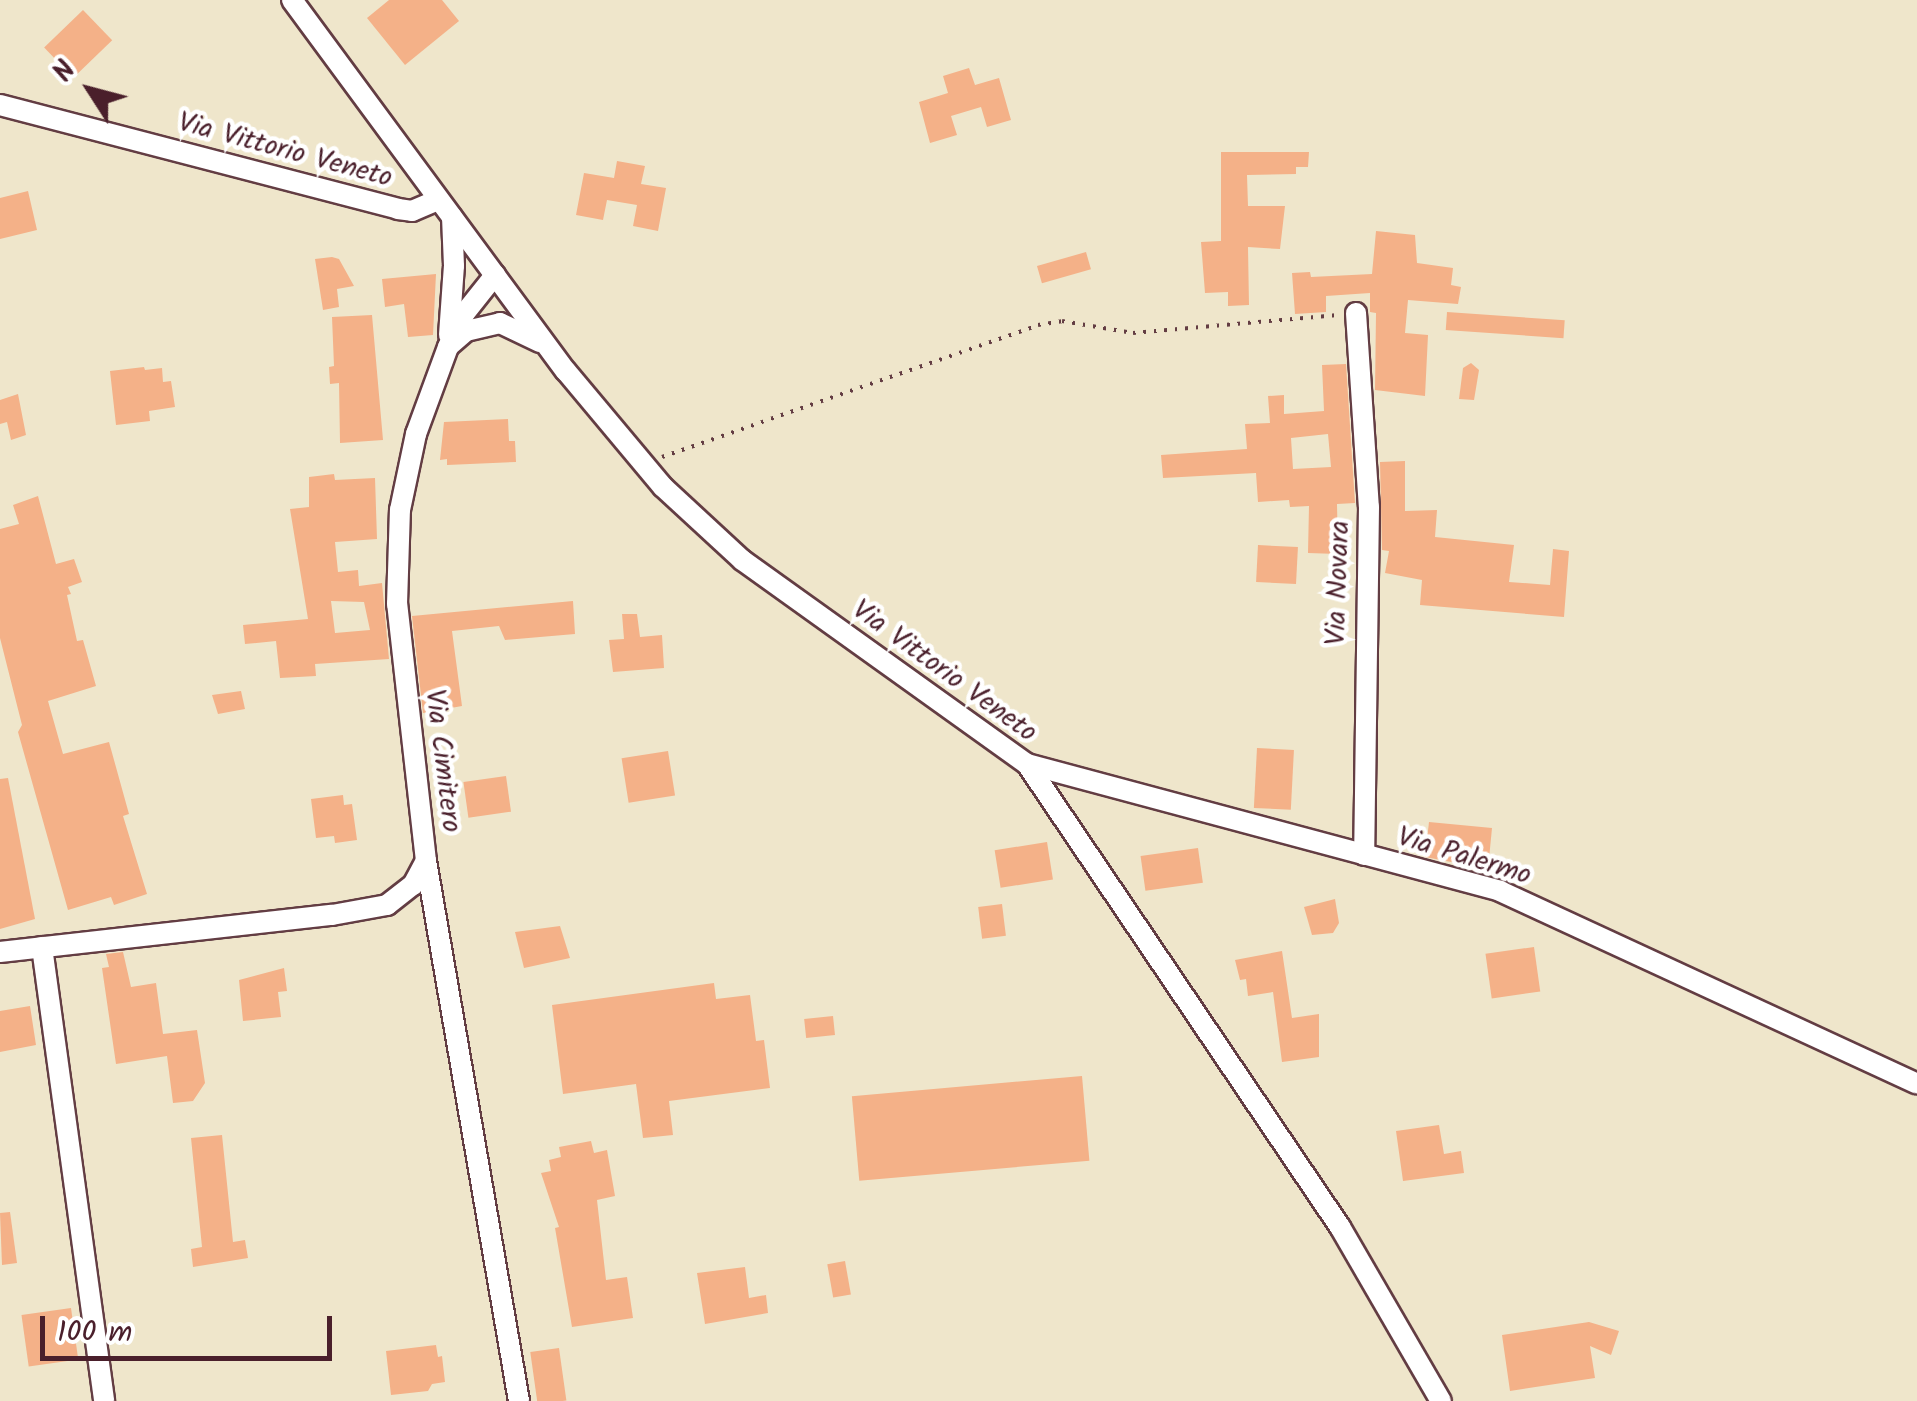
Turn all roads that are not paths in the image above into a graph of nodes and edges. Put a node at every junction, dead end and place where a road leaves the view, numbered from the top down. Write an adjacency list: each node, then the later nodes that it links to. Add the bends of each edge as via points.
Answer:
1 (292, 0): 3 (street, Via Vittorio Veneto)
2 (0, 105): 3 (street, Via Vittorio Veneto, via 398,209 412,211)
3 (438, 200): 4 (street, Via Vittorio Veneto)
4 (452, 217): 5 (street, Via Vittorio Veneto); 7 (street, Via Cimitero)
5 (495, 275): 7 (street, Via Cimitero); 8 (street, Via Vittorio Veneto)
6 (1356, 313): 10 (street, Via Novara, via 1370,506)
7 (448, 346): 8 (street, via 466,331 500,323); 11 (street, Via Cimitero, via 416,434 400,510 397,566)
8 (548, 346): 9 (street, Via Vittorio Veneto, via 644,464 742,560)
9 (1028, 764): 10 (street, Via Palermo); 17 (street, Via Vittorio Veneto, via 1340,1226)
10 (1364, 855): 14 (street, Via Palermo, via 1500,892)
11 (426, 862): 12 (street, Via Cimitero, via 413,885 387,905); 16 (street)
12 (42, 947): 13 (street, Via Cimitero); 15 (street)
13 (0, 952)
14 (1917, 1084)
15 (104, 1401)
16 (519, 1401)
17 (1441, 1401)

